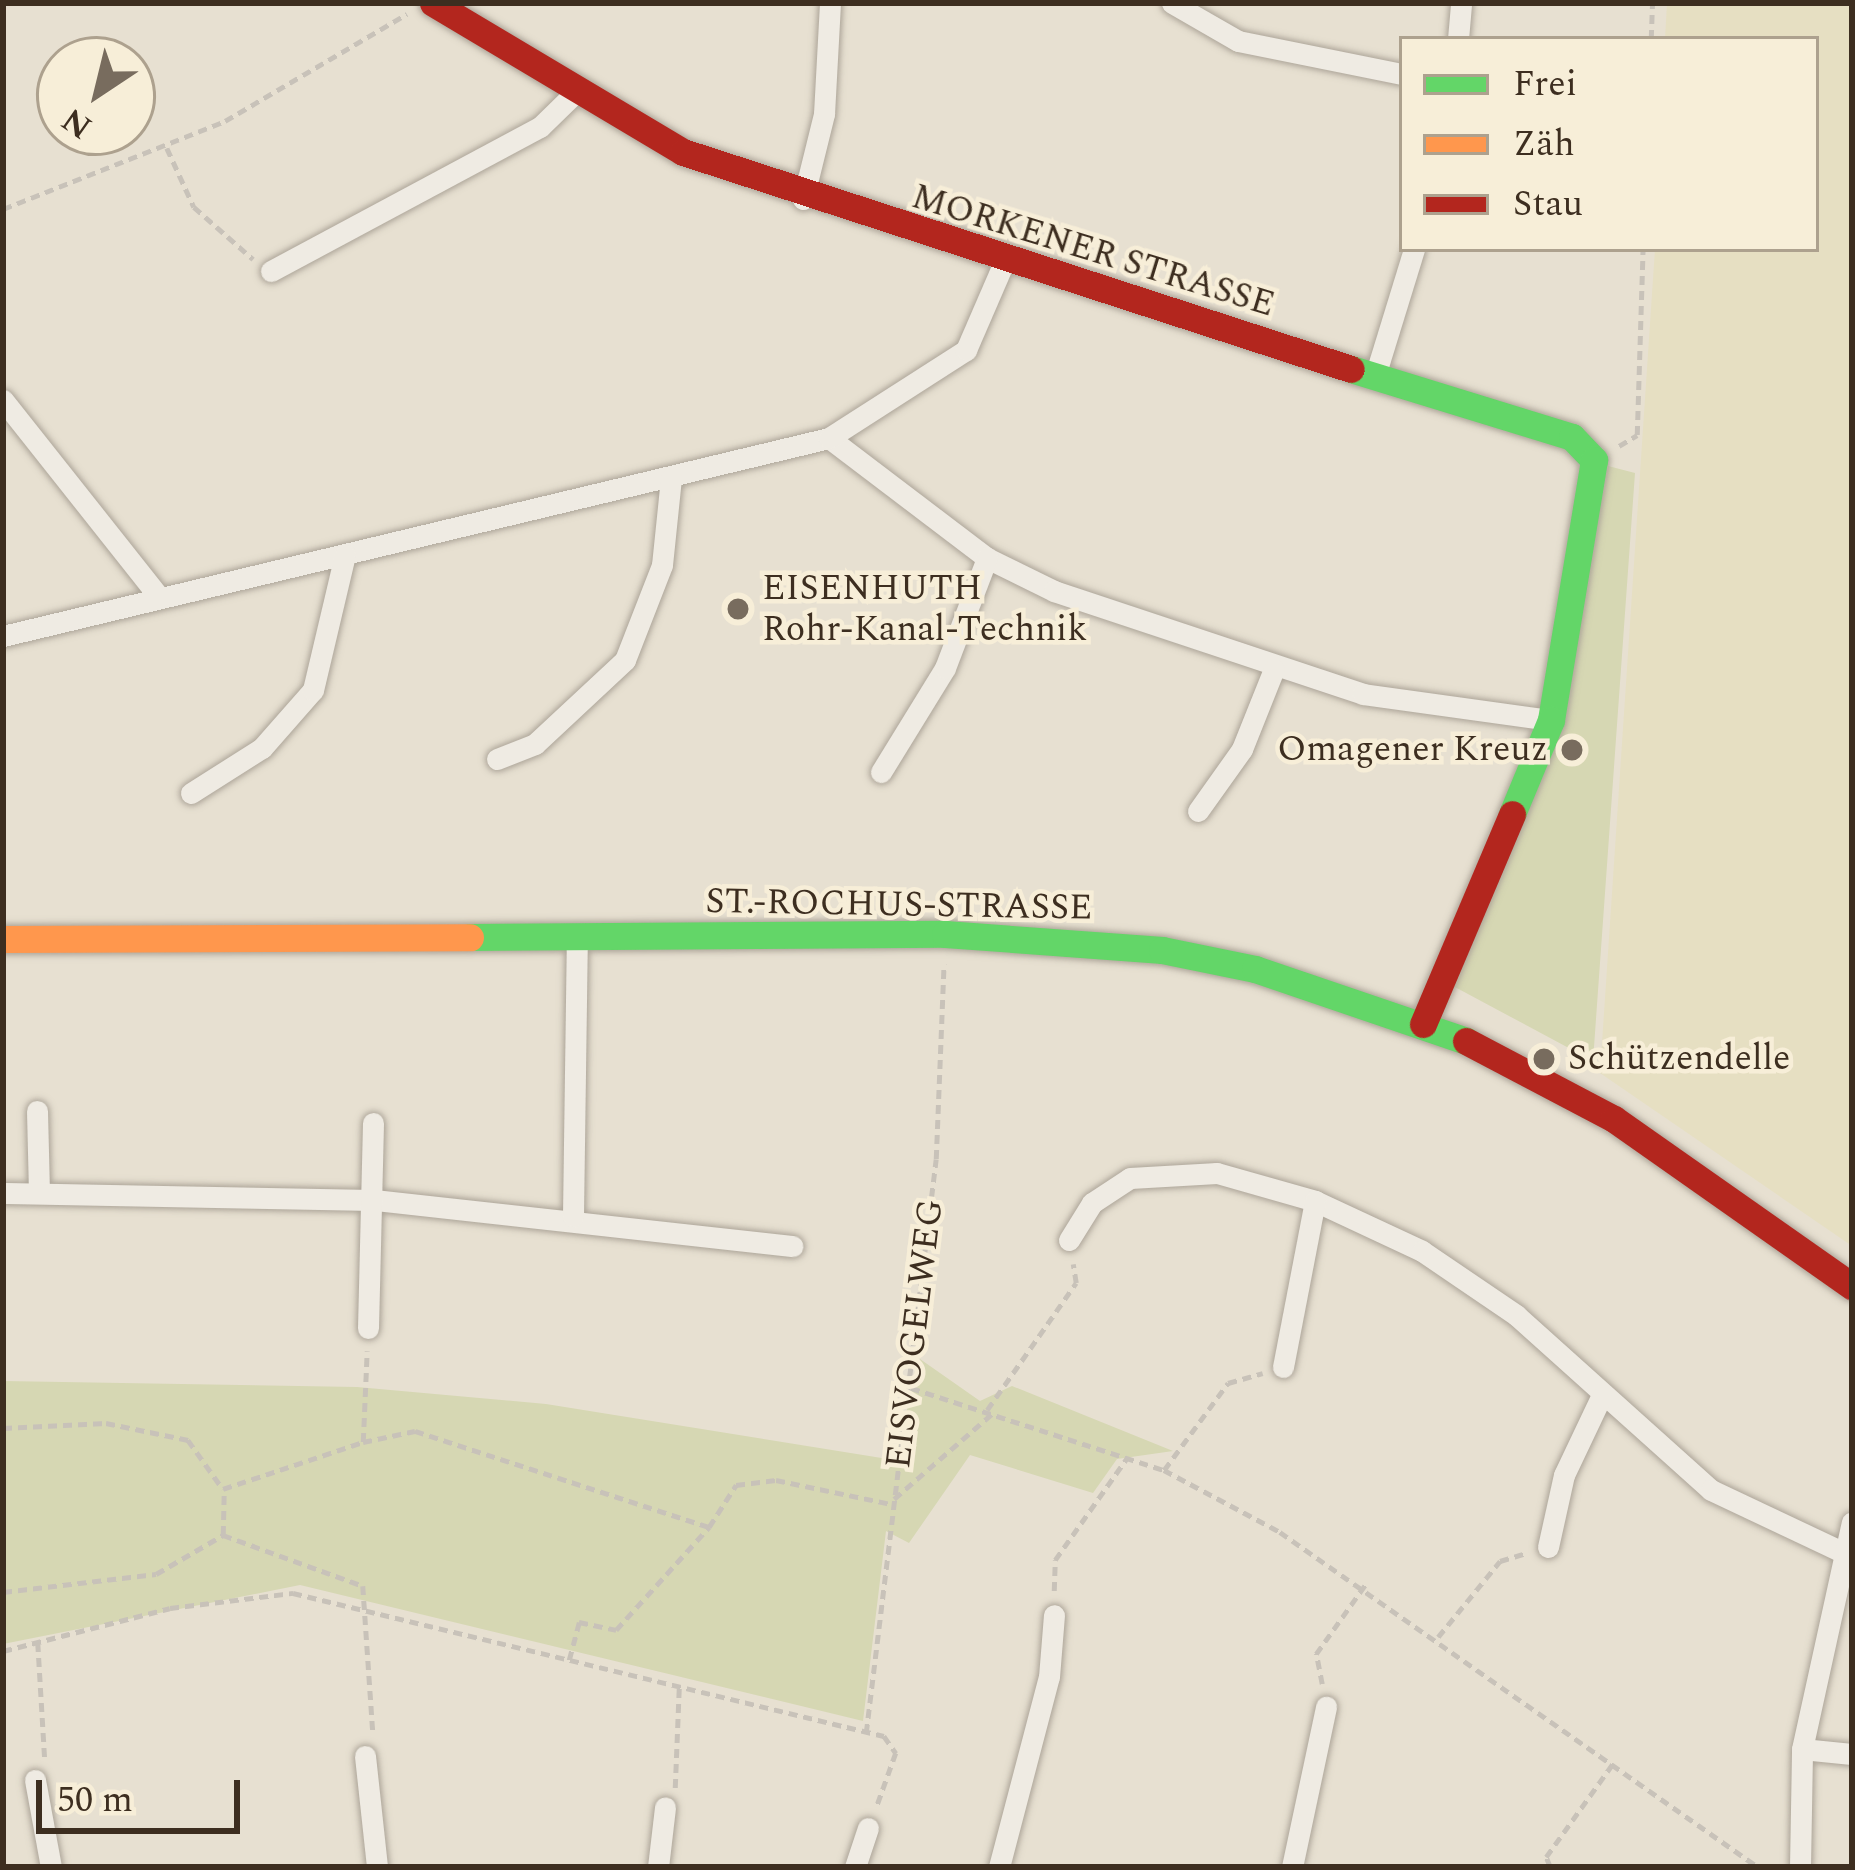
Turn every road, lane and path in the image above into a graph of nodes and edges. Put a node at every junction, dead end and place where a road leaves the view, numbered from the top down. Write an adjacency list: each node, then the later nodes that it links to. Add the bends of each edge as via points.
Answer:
1 (411, 3): 11 (path, via 404,23)
2 (433, 3): 10 (street, MORKENER STRASSE)
3 (830, 3): 13 (street, via 824,114)
4 (1172, 3): 9 (street, via 1238,41)
5 (1461, 3): 7 (street)
6 (1652, 3): 8 (path)
7 (1458, 36)
8 (1651, 36)
9 (1399, 73)
10 (575, 93): 13 (street, MORKENER STRASSE); 18 (street, via 540,127)
11 (167, 148): 14 (path); 18 (path, via 194,208)
12 (3, 199): 14 (path)
13 (803, 199): 17 (street, MORKENER STRASSE)
14 (7, 207)
15 (1413, 252): 19 (street)
16 (1643, 252): 22 (path, via 1637,435)
17 (1005, 260): 19 (street, MORKENER STRASSE); 21 (street, via 966,350)
18 (271, 272)
19 (1376, 376): 22 (street, MORKENER STRASSE, via 1572,437)
20 (3, 400): 26 (street)
21 (829, 438): 23 (street); 25 (street)
22 (1594, 460): 29 (street)
23 (671, 478): 24 (street); 30 (street, via 662,565 625,660 535,744)
24 (345, 555): 26 (street); 32 (street, via 313,690 262,748)
25 (987, 558): 28 (street); 31 (street, via 945,668)
26 (159, 597): 27 (street)
27 (3, 636)
28 (1274, 669): 29 (street, via 1363,694); 33 (street, via 1242,749)
29 (1551, 720): 37 (street)
30 (497, 759)
31 (881, 772)
32 (191, 793)
33 (1198, 811)
34 (945, 934): 36 (street, ST.-ROCHUS-STRASSE); 37 (street, ST.-ROCHUS-STRASSE, via 1162,950); 50 (path, EISVOGELWEG)
35 (3, 939): 36 (street, ST.-ROCHUS-STRASSE)
36 (577, 939): 44 (street)
37 (1424, 1024): 47 (street, ST.-ROCHUS-STRASSE, via 1614,1119)
38 (37, 1111): 40 (street)
39 (373, 1123): 42 (street)
40 (39, 1192): 41 (street); 42 (street)
41 (3, 1193)
42 (374, 1200): 44 (street); 48 (street)
43 (1315, 1201): 45 (street, via 1217,1173 1130,1178 1092,1203); 49 (street); 51 (street, via 1422,1250 1516,1315)
44 (573, 1216): 46 (street)
45 (1070, 1240): 52 (path, via 1076,1283)
46 (792, 1246)
47 (1852, 1286)
48 (368, 1328): 54 (path)
49 (1282, 1367): 56 (path, via 1228,1383)
50 (911, 1388): 52 (path); 58 (path, EISVOGELWEG)
51 (1601, 1396): 62 (street, via 1564,1475); 63 (street, via 1711,1490)
52 (990, 1411): 55 (path); 58 (path)
53 (3, 1428): 57 (path, via 106,1423 188,1440)
54 (363, 1442): 57 (path); 60 (path, via 415,1431)
55 (1127, 1458): 56 (path); 67 (path, via 1055,1560)
56 (1164, 1470): 64 (path)
57 (223, 1489): 61 (path)
58 (894, 1502): 60 (path, via 776,1480 736,1485); 74 (path, EISVOGELWEG)
59 (1852, 1522): 63 (street)
60 (709, 1527): 71 (path, via 616,1630 579,1622)
61 (224, 1535): 65 (path, via 156,1574); 66 (path, via 363,1586)
62 (1548, 1547): 68 (path, via 1500,1561)
63 (1838, 1550): 75 (street)
64 (1365, 1585): 68 (path); 73 (path, via 1316,1654)
65 (3, 1592)
66 (362, 1615): 69 (path, via 293,1593); 71 (path); 77 (path, via 374,1730)
67 (1054, 1615): 86 (street, via 1049,1677)
68 (1438, 1637): 78 (path)
69 (38, 1643): 70 (path); 79 (path, via 49,1755)
70 (3, 1652)
71 (569, 1662): 72 (path)
72 (679, 1688): 74 (path); 80 (path, via 683,1771)
73 (1326, 1707): 87 (street)
74 (866, 1733): 81 (path, via 896,1753)
75 (1802, 1748): 76 (street); 90 (street)
76 (1852, 1754)
77 (365, 1756): 83 (street)
78 (1614, 1762): 88 (path, via 1546,1857); 89 (path)
79 (35, 1780): 82 (street)
80 (665, 1807): 84 (street)
81 (868, 1828): 85 (street)
82 (51, 1867)
83 (377, 1867)
84 (658, 1867)
85 (855, 1867)
86 (999, 1867)
87 (1292, 1867)
88 (1550, 1867)
89 (1758, 1867)
90 (1800, 1867)

